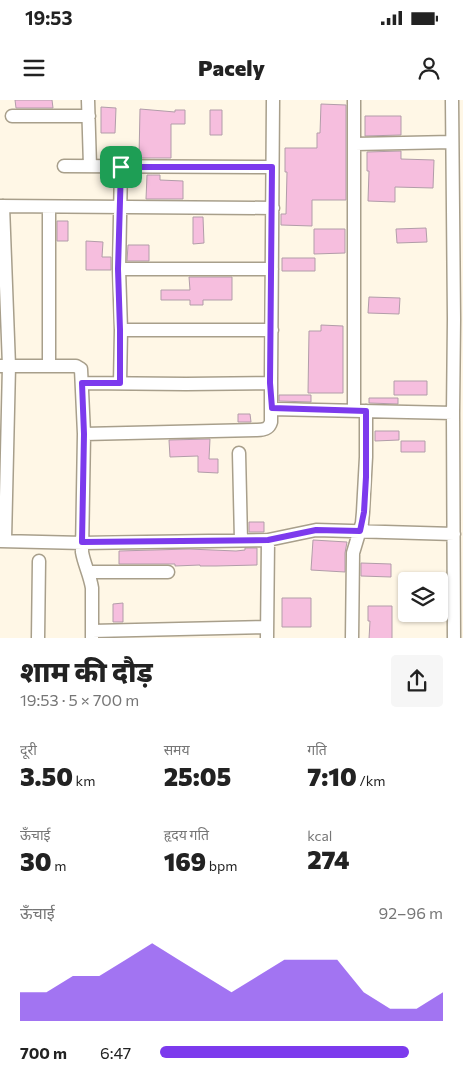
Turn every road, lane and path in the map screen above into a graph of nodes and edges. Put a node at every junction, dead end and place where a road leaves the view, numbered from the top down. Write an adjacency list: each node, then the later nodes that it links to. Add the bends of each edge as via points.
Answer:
1 (88, 100): 6 (street)
2 (274, 100): 12 (street)
3 (354, 100): 8 (street)
4 (452, 100): 7 (street)
5 (12, 116): 6 (street)
6 (89, 116): 10 (street)
7 (452, 142): 8 (street); 17 (street)
8 (354, 144): 29 (street)
9 (64, 166): 10 (street)
10 (90, 166): 11 (street)
11 (121, 167): 12 (street); 15 (street)
12 (272, 167): 16 (street)
13 (2, 206): 14 (street); 23 (street)
14 (49, 206): 15 (street); 24 (street)
15 (120, 207): 16 (street); 18 (street)
16 (272, 208): 19 (street)
17 (458, 220): 20 (street)
18 (118, 269): 19 (street); 21 (street)
19 (272, 269): 22 (street)
20 (458, 318): 30 (street)
21 (120, 330): 22 (street); 26 (street)
22 (272, 330): 27 (street)
23 (5, 366): 24 (street); 37 (street)
24 (49, 366): 25 (street, via 78,366)
25 (82, 383): 26 (street); 31 (street)
26 (120, 383): 27 (street)
27 (270, 383): 28 (street)
28 (272, 408): 29 (street); 31 (street, via 272,422 263,430)
29 (360, 411): 30 (street); 33 (street, via 366,477)
30 (453, 413): 34 (street)
31 (84, 434): 38 (street)
32 (239, 452): 35 (street)
33 (360, 531): 34 (street); 36 (street, via 316,530); 45 (street, via 353,553)
34 (454, 534): 46 (street)
35 (240, 540): 36 (street); 38 (street)
36 (268, 540): 42 (street)
37 (2, 541): 38 (street)
38 (82, 542): 40 (street)
39 (39, 561): 44 (street)
40 (88, 572): 41 (street); 43 (street, via 92,588)
41 (168, 572)
42 (267, 633): 43 (street)
43 (92, 634)
44 (38, 638)
45 (352, 638)
46 (454, 638)

